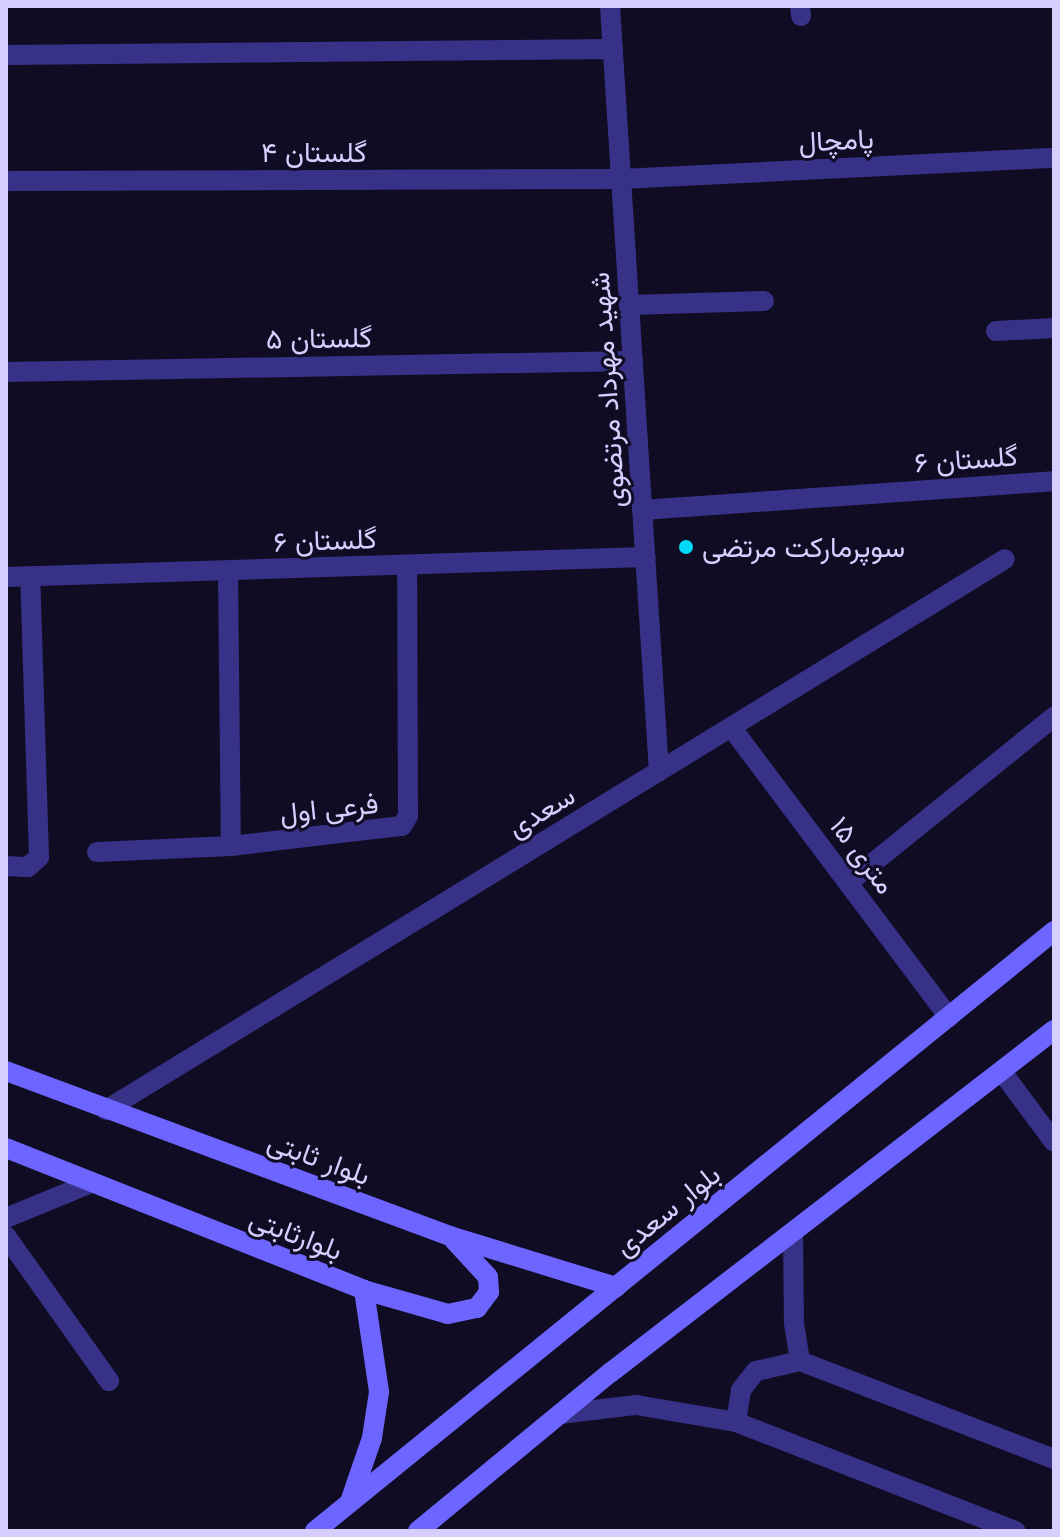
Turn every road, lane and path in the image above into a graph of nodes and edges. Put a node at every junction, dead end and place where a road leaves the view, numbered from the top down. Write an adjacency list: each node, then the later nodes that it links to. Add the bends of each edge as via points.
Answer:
1 (610, 6): 2 (street, شهید مهرداد مرتضوی)
2 (613, 49): 3 (street); 5 (street, شهید مهرداد مرتضوی)
3 (6, 55)
4 (1054, 158): 5 (street, پامچال)
5 (621, 179): 6 (street, گلستان ۴); 8 (street, شهید مهرداد مرتضوی)
6 (6, 181)
7 (764, 301): 8 (street)
8 (629, 305): 11 (street, شهید مهرداد مرتضوی)
9 (1054, 328): 10 (street)
10 (996, 331)
11 (633, 361): 12 (street, گلستان ۵); 14 (street, شهید مهرداد مرتضوی)
12 (6, 372)
13 (1054, 481): 14 (street, گلستان ۶)
14 (642, 510): 15 (street, شهید مهرداد مرتضوی)
15 (646, 557): 17 (street, گلستان ۶); 23 (street, شهید مهرداد مرتضوی)
16 (1005, 559): 22 (street, سعدی)
17 (407, 566): 18 (street, گلستان ۶); 24 (street, فرعی اول, via 408,816 402,826)
18 (228, 571): 19 (street, گلستان ۶); 24 (street)
19 (30, 576): 20 (street, گلستان ۶); 26 (street, via 37,864)
20 (6, 577)
21 (1054, 717): 27 (street)
22 (731, 727): 23 (street, سعدی); 27 (street, ۱۵ متری)
23 (659, 771): 33 (street, سعدی)
24 (231, 846): 25 (street, فرعی اول)
25 (97, 852)
26 (6, 866)
27 (848, 883): 29 (street, ۱۵ متری)
28 (1054, 931): 29 (main road, بلوار سعدی)
29 (949, 1017): 41 (main road, بلوار سعدی)
30 (1054, 1030): 32 (main road)
31 (6, 1071): 33 (main road, بلوار ثابتی)
32 (1002, 1072): 34 (street); 38 (main road)
33 (106, 1110): 40 (main road, بلوار ثابتی)
34 (1054, 1142)
35 (6, 1148): 36 (main road, بلوارثابتی)
36 (89, 1184): 37 (street); 42 (main road, بلوارثابتی)
37 (6, 1218)
38 (793, 1232): 43 (street); 45 (main road)
39 (6, 1236): 44 (street)
40 (450, 1236): 41 (main road, بلوار ثابتی); 42 (main road, via 488,1277 489,1292 477,1308 439,1313)
41 (616, 1287): 48 (main road, بلوار سعدی)
42 (364, 1290): 48 (main road, بلوارثابتی, via 379,1392 372,1438)
43 (800, 1361): 46 (street, via 756,1371 741,1390); 47 (street)
44 (109, 1381)
45 (560, 1414): 46 (street, via 636,1405); 50 (main road)
46 (736, 1422): 51 (street)
47 (1054, 1459)
48 (350, 1502): 49 (main road, بلوار سعدی)
49 (315, 1531)
50 (418, 1531)
51 (1016, 1531)

